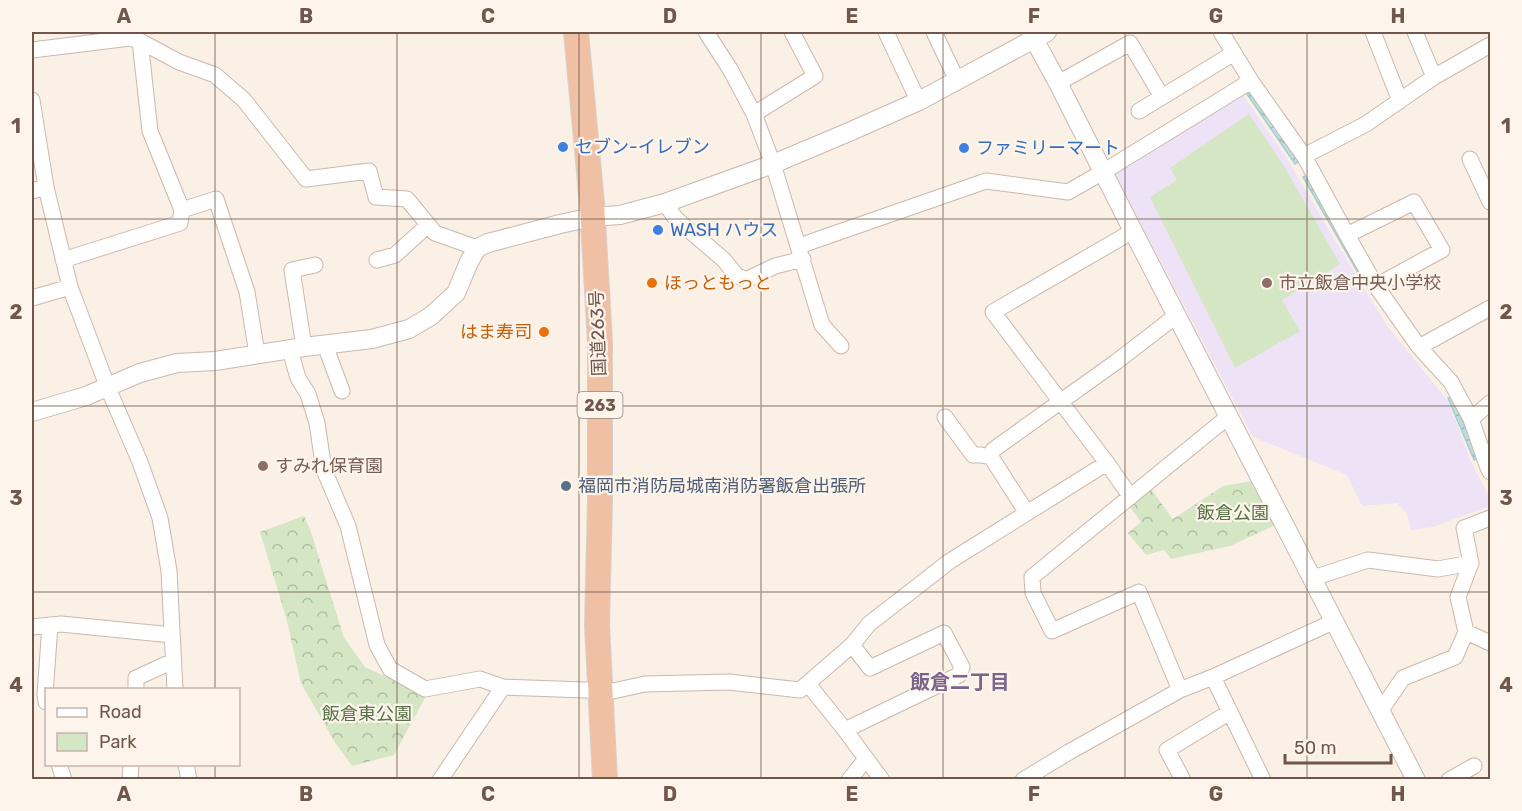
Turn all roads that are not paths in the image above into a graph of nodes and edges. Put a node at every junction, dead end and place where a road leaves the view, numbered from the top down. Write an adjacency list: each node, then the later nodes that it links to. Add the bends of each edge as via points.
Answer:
1 (576, 32): 32 (highway, 国道263号 / 263)
2 (706, 32): 23 (street)
3 (792, 32): 23 (street, via 815,76)
4 (886, 32): 18 (street)
5 (934, 32): 14 (street)
6 (1221, 32): 13 (street)
7 (1373, 32): 21 (street)
8 (1415, 32): 15 (street)
9 (1035, 33): 14 (street); 17 (street); 26 (street, via 919,101)
10 (132, 37): 12 (street); 31 (street, via 150,131); 33 (street, via 179,62 215,75 244,99 306,179 369,171 376,197 407,199)
11 (1491, 45): 15 (street)
12 (32, 50)
13 (1234, 52): 16 (street); 19 (street)
14 (953, 72): 18 (street)
15 (1434, 77): 21 (street)
16 (1251, 81): 24 (street); 27 (street)
17 (1058, 83): 19 (street, via 1130,43); 27 (street)
18 (915, 94): 26 (street)
19 (1162, 97): 22 (street)
20 (32, 100): 28 (street)
21 (1400, 101): 24 (street)
22 (1139, 111)
23 (754, 114): 26 (street)
24 (1305, 156): 35 (street)
25 (1470, 159): 29 (street)
26 (771, 160): 30 (street); 32 (street); 37 (street)
27 (1104, 172): 34 (street); 37 (street, via 1068,192 986,181)
28 (39, 189): 38 (street)
29 (1491, 202)
30 (665, 203): 32 (street, via 620,215); 37 (street, via 676,219 746,280)
31 (182, 210): 38 (street, via 180,223); 50 (street, via 216,199 247,292)
32 (592, 217): 36 (street); 82 (highway, 国道263号 / 263, via 600,342 597,625)
33 (428, 225): 36 (street, via 435,233); 39 (street, via 395,255)
34 (1133, 231): 45 (street); 53 (street, via 993,312)
35 (1347, 235): 41 (street); 41 (street, via 1414,202 1442,250)
36 (477, 248): 46 (street, via 456,293 431,316 390,335)
37 (801, 252): 47 (street, via 822,325)
38 (63, 260): 42 (street)
39 (377, 260)
40 (315, 264): 49 (street, via 292,270)
41 (1376, 286): 48 (street)
42 (70, 287): 43 (street); 51 (street)
43 (32, 298)
44 (1491, 308): 48 (street)
45 (1177, 315): 53 (street); 56 (street)
46 (325, 345): 49 (street); 52 (street)
47 (841, 346)
48 (1419, 347): 58 (street, via 1451,382)
49 (297, 349): 50 (street); 77 (street, via 298,378 317,423 324,470 348,526 377,645 390,669 425,689 480,679)
50 (256, 354): 51 (street, via 177,363)
51 (108, 388): 55 (street); 71 (street, via 160,518 169,571)
52 (342, 391)
53 (1061, 402): 59 (street, via 993,450); 60 (street)
54 (1491, 403): 58 (street)
55 (32, 412)
56 (1229, 416): 62 (street); 66 (street)
57 (945, 417): 59 (street, via 973,455)
58 (1471, 419): 61 (street)
59 (991, 457): 63 (street)
60 (1107, 463): 62 (street); 63 (street)
61 (1491, 472)
62 (1130, 496): 81 (street, via 1032,577 1033,593 1052,631 1139,591)
63 (1027, 513): 73 (street, via 950,561 868,624)
64 (1491, 518): 65 (street, via 1464,528)
65 (1471, 563): 66 (street, via 1438,569 1368,560); 70 (street, via 1458,597)
66 (1313, 578): 67 (street)
67 (1335, 621): 75 (street); 83 (street)
68 (50, 625): 69 (street); 71 (street); 78 (street)
69 (32, 627)
70 (1466, 632): 72 (street); 83 (street, via 1455,657 1403,678)
71 (172, 635): 74 (street)
72 (1491, 643)
73 (852, 645): 76 (street); 85 (street, via 870,668 944,633 962,667 959,675)
74 (172, 661): 79 (street, via 136,678); 80 (street)
75 (1213, 677): 81 (street); 84 (street)
76 (808, 684): 82 (street, via 800,690 729,682 645,684 621,691); 85 (street)
77 (502, 687): 82 (street); 88 (street)
78 (45, 688)
79 (136, 688)
80 (175, 688)
81 (1180, 690): 92 (street)
82 (601, 691): 89 (highway, 国道263号 / 263)
83 (1381, 710): 95 (street)
84 (1230, 712): 93 (street, via 1167,750); 94 (street)
85 (845, 730): 86 (street)
86 (866, 759): 90 (street); 91 (street)
87 (1474, 766): 96 (street)
88 (440, 780)
89 (605, 780)
90 (849, 780)
91 (882, 780)
92 (1023, 780)
93 (1183, 780)
94 (1263, 780)
95 (1416, 780)
96 (1449, 780)

